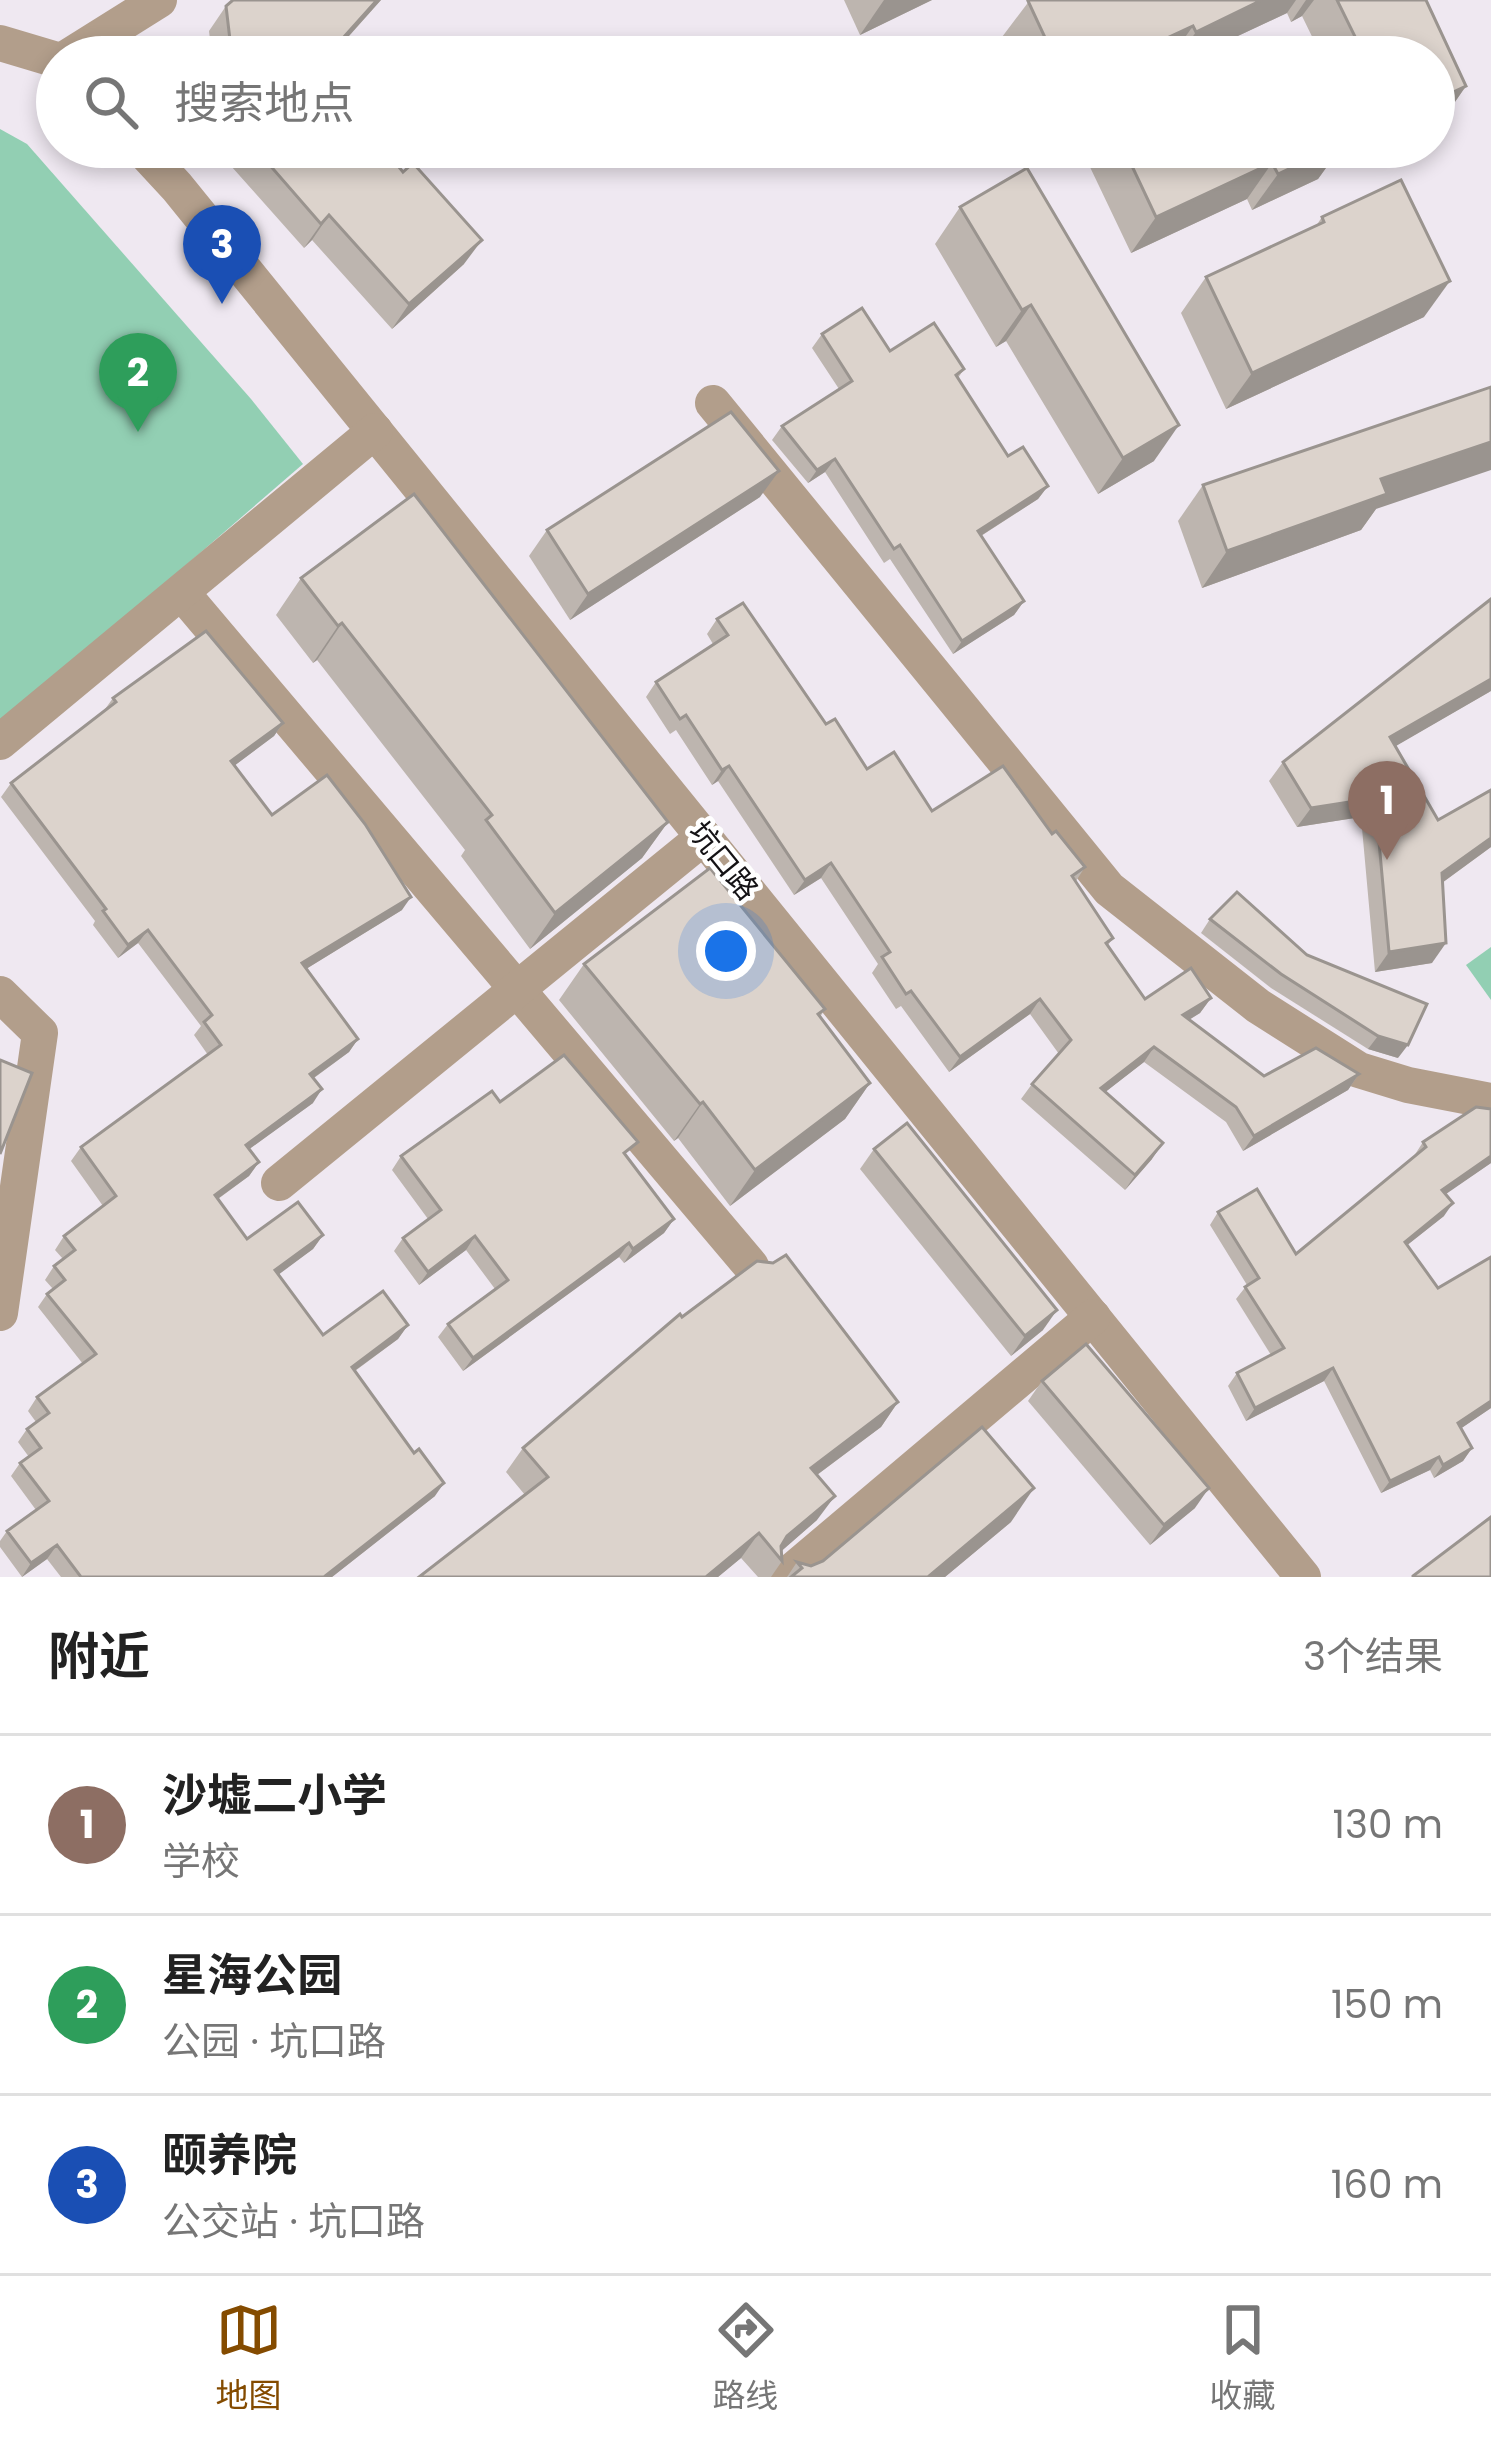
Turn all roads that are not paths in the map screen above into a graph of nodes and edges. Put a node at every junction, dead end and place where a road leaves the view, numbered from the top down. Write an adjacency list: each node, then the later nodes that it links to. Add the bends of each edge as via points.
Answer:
1 (159, 0): 2 (street)
2 (102, 36)
3 (0, 43): 4 (street)
4 (36, 54)
5 (157, 168): 7 (street, 坑口路)
6 (713, 403): 13 (street, via 1109,890 1258,1006 1359,1070)
7 (375, 431): 9 (street); 10 (street, 坑口路)
8 (193, 606): 11 (street)
9 (0, 742)
10 (704, 838): 11 (street); 17 (street, 坑口路)
11 (517, 989): 14 (street); 15 (street)
12 (0, 994): 16 (street, via 40,1033)
13 (1491, 1101)
14 (279, 1184)
15 (751, 1266)
16 (0, 1313)
17 (1093, 1318): 18 (street); 19 (street, 坑口路)
18 (785, 1577)
19 (1303, 1577)

